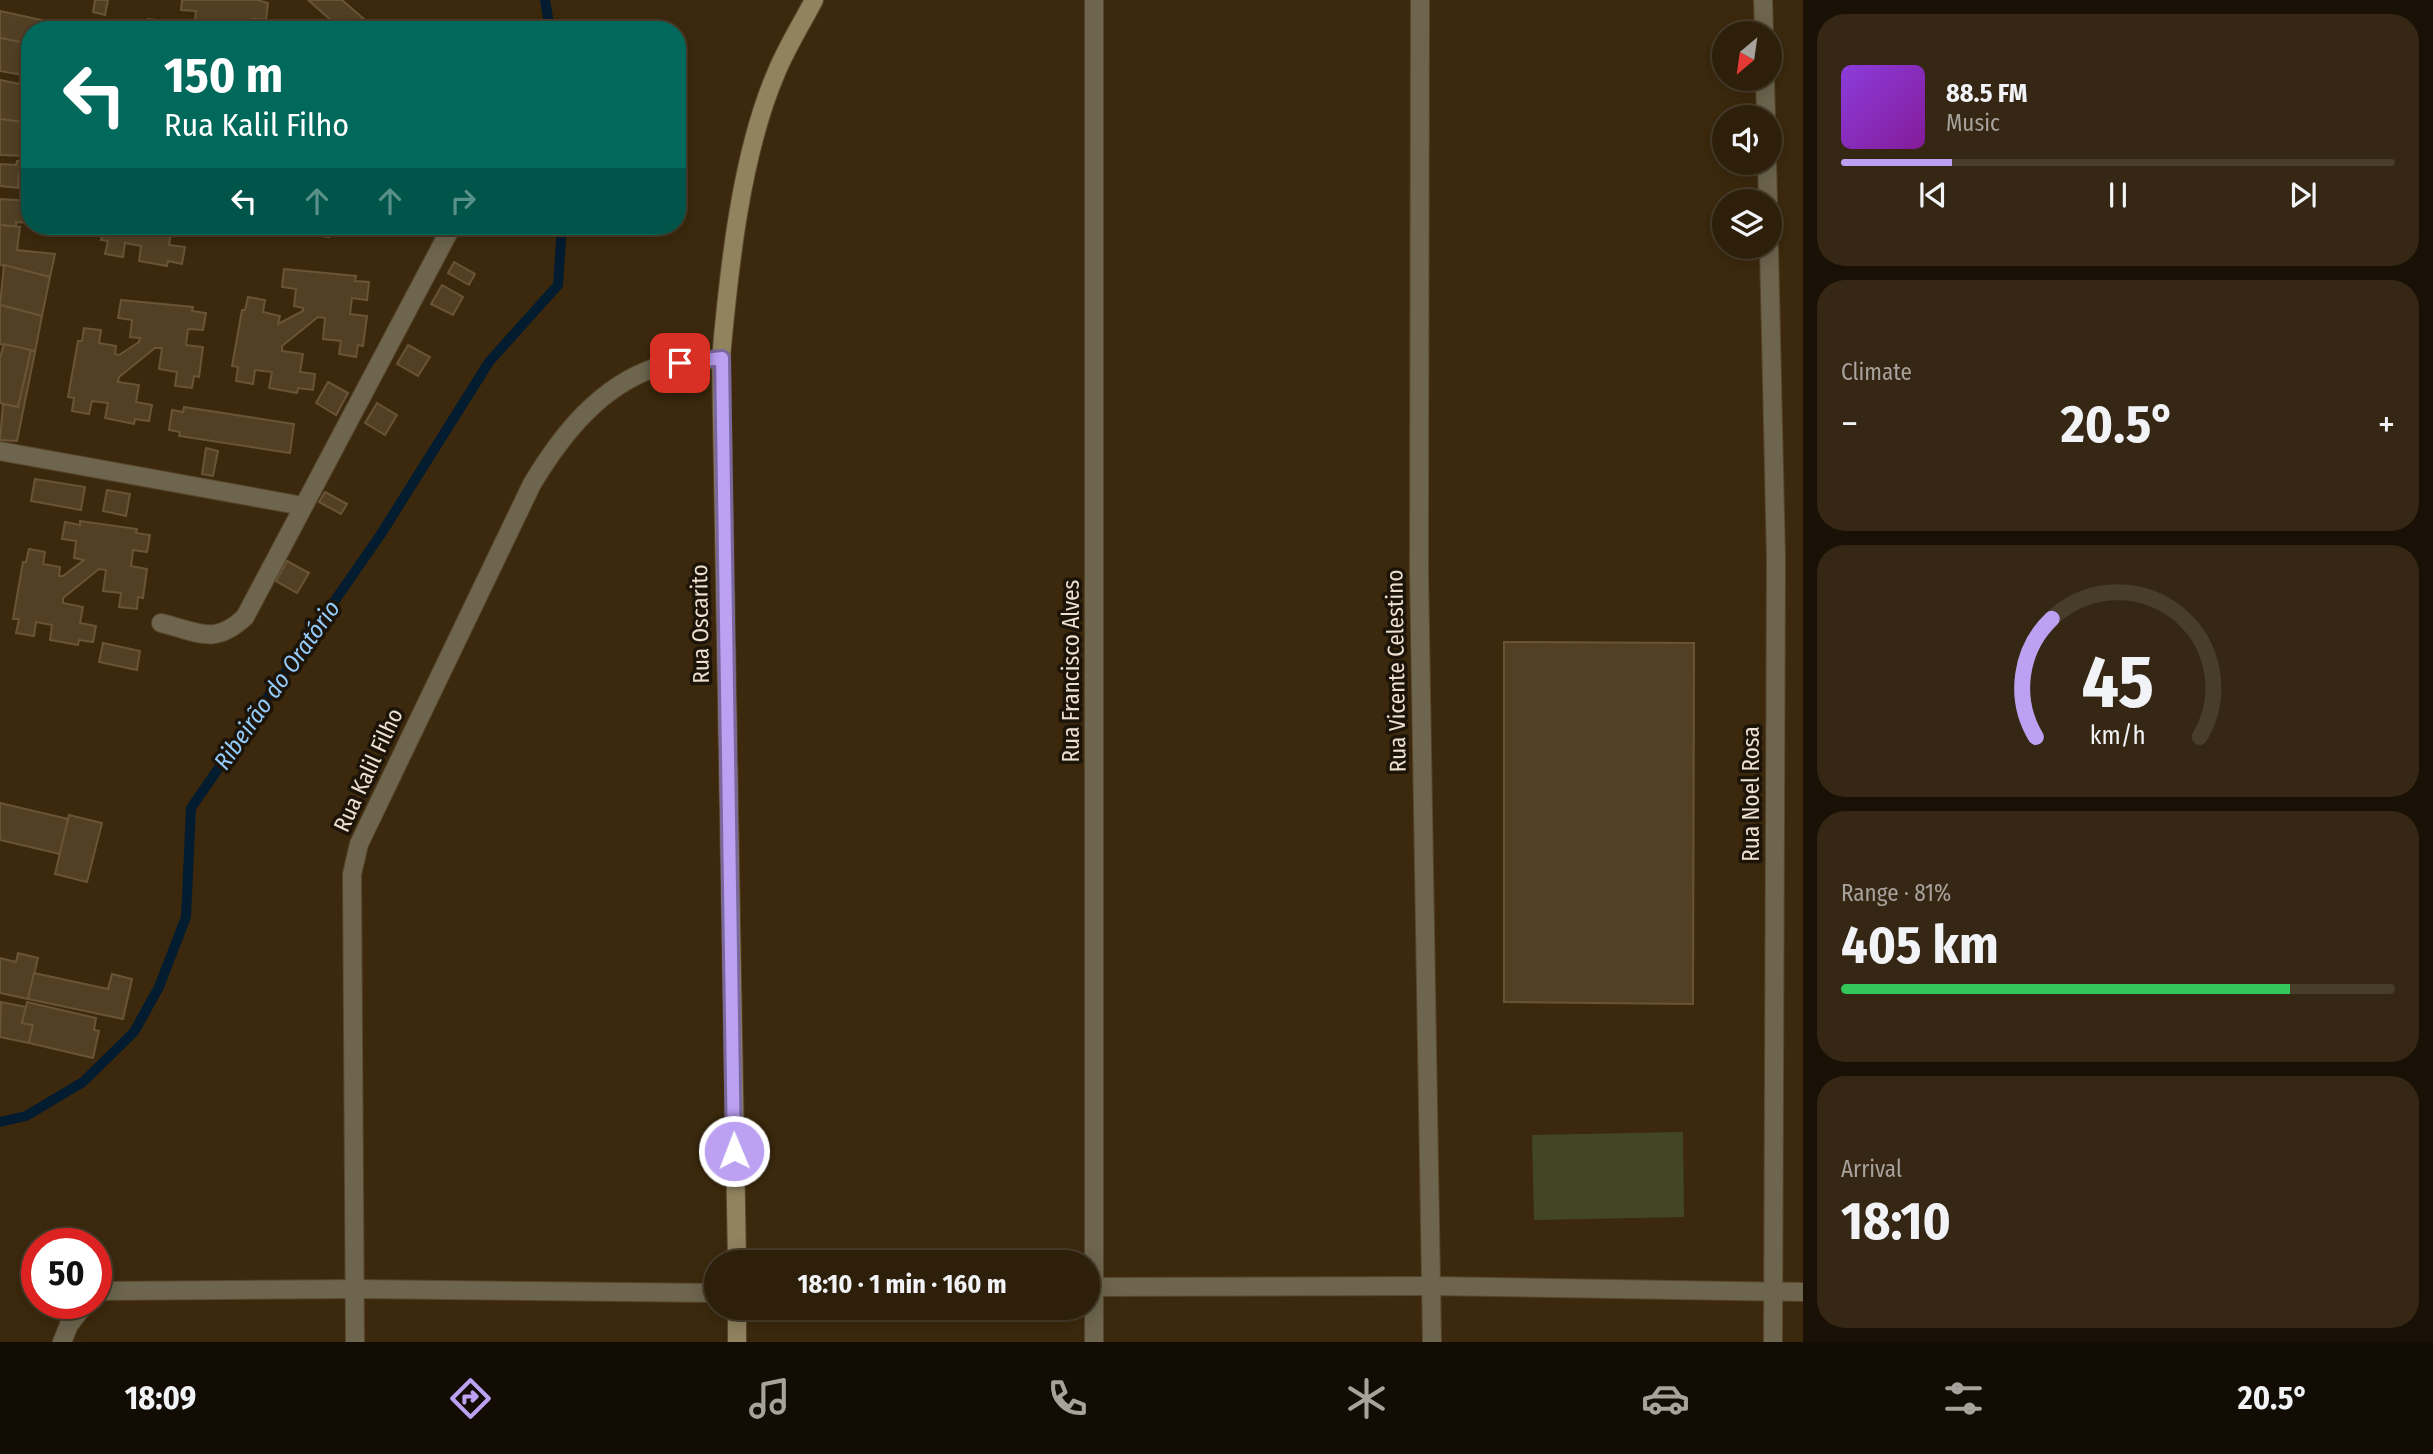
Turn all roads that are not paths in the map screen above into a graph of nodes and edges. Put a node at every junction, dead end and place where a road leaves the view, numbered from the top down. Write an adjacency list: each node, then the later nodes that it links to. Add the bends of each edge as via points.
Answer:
1 (814, 0): 8 (main road, Rua Oscarito, via 777,71 757,127 739,217)
2 (1094, 0): 13 (street, Rua Francisco Alves)
3 (1420, 0): 14 (street, Rua Vicente Celestino, via 1419,572)
4 (1763, 0): 5 (street)
5 (1764, 21)
6 (447, 235): 10 (street)
7 (1769, 259): 19 (street, Rua Noel Rosa, via 1776,559)
8 (722, 358): 12 (main road, Rua Oscarito); 16 (street, Rua Kalil Filho, via 659,366 632,378 610,391 566,433 532,484 359,844 352,874)
9 (0, 451): 10 (street)
10 (303, 506): 11 (street, via 245,617 232,629 217,636)
11 (161, 623)
12 (737, 1250)
13 (1090, 1250)
14 (1431, 1286): 15 (street); 19 (street); 28 (street, Rua Vicente Celestino)
15 (1100, 1287)
16 (355, 1289): 17 (street); 18 (street); 25 (street, Rua Kalil Filho)
17 (112, 1293)
18 (704, 1293)
19 (1773, 1293): 20 (street); 29 (street, Rua Noel Rosa)
20 (1803, 1293)
21 (74, 1319): 24 (street)
22 (737, 1320): 26 (main road)
23 (1092, 1320): 27 (street, Rua Francisco Alves)
24 (62, 1342)
25 (355, 1342)
26 (737, 1342)
27 (1094, 1342)
28 (1432, 1342)
29 (1773, 1342)

